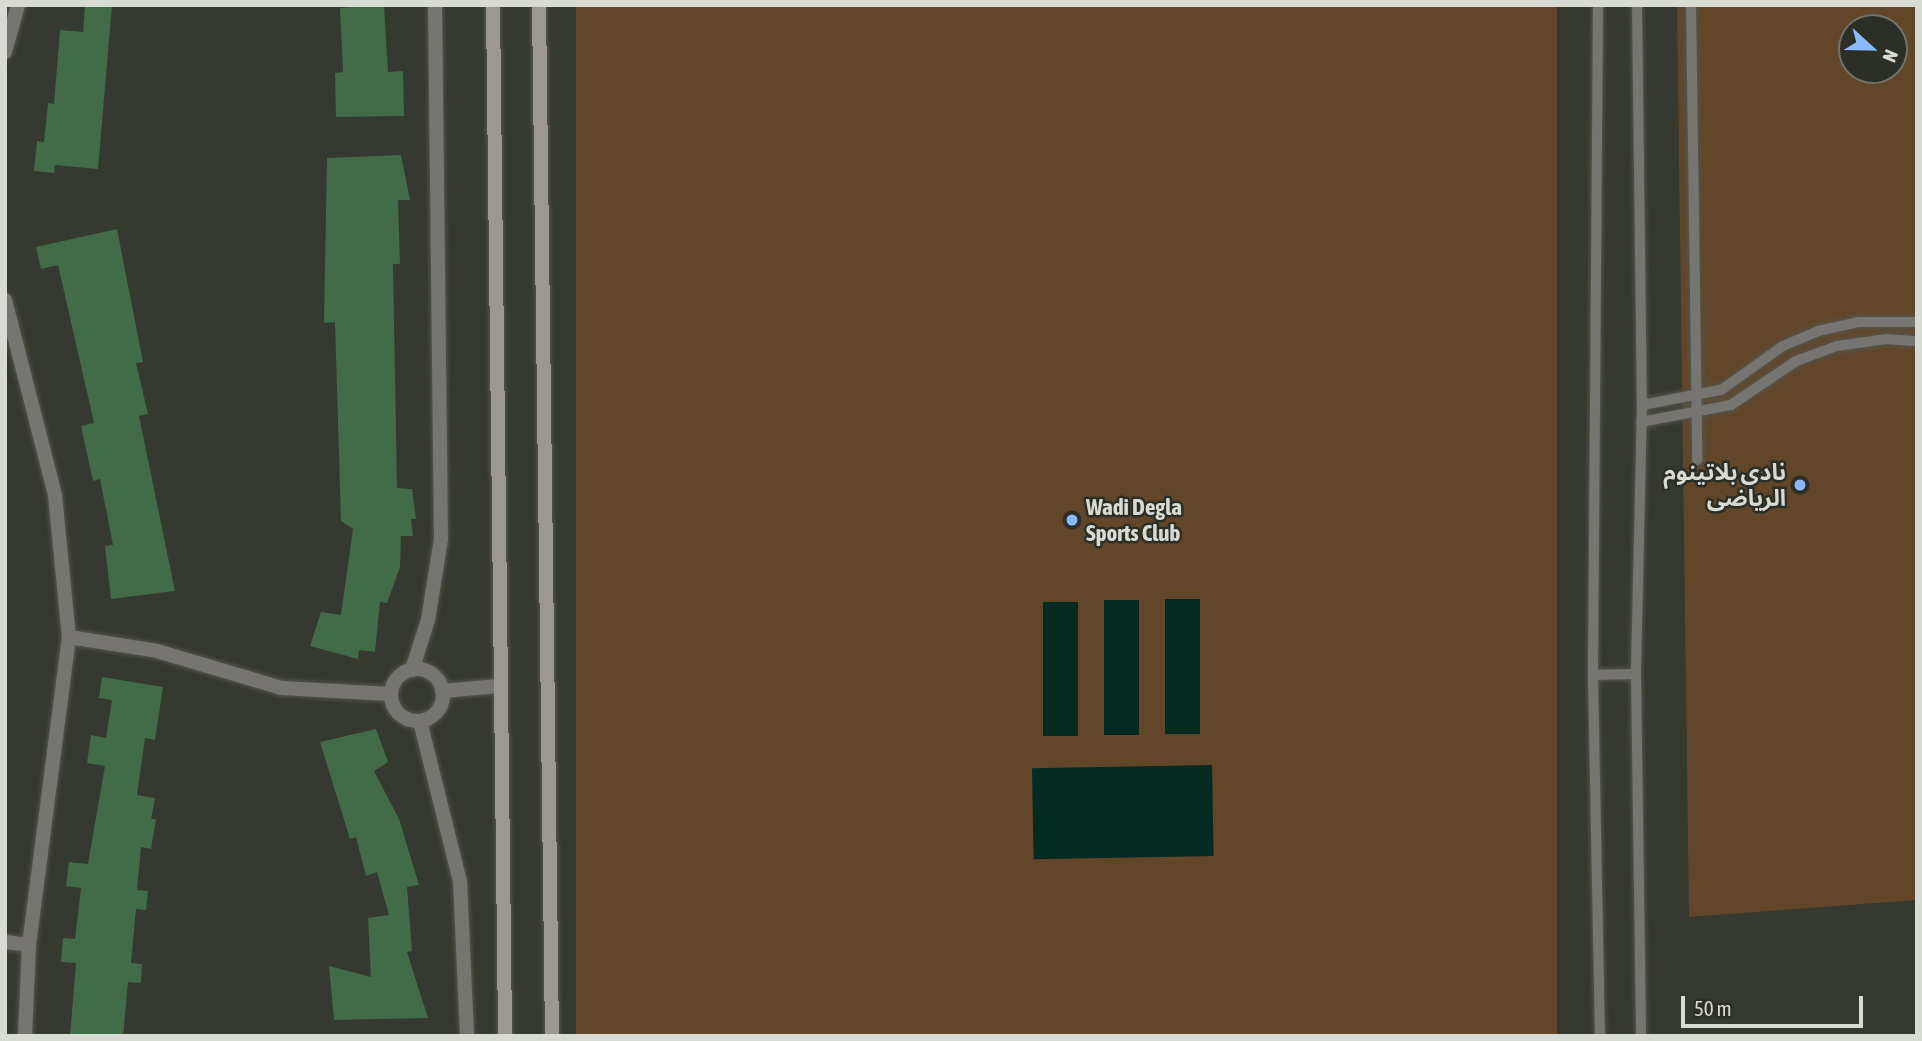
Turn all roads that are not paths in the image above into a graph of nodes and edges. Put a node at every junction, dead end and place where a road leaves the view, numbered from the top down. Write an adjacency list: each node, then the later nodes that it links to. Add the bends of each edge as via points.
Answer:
1 (18, 5): 8 (street)
2 (435, 5): 18 (street, via 441,539 428,620)
3 (493, 5): 21 (street)
4 (539, 5): 30 (street)
5 (1598, 5): 20 (lane)
6 (1637, 5): 13 (lane)
7 (1691, 5): 12 (lane)
8 (5, 52)
9 (5, 300): 17 (street, via 55,495)
10 (1917, 322): 12 (lane, via 1859,321 1818,331 1783,346 1733,385)
11 (1917, 341): 14 (lane, via 1861,341 1814,353 1779,371 1742,400)
12 (1695, 399): 13 (lane); 14 (lane)
13 (1642, 405): 15 (lane)
14 (1696, 414): 15 (lane); 16 (lane)
15 (1642, 422): 19 (lane)
16 (1697, 460)
17 (69, 637): 23 (street, via 157,651 271,686); 26 (street)
18 (412, 670): 22 (street, via 428,672); 23 (street, via 398,678)
19 (1636, 674): 20 (lane); 32 (lane)
20 (1593, 675): 31 (lane)
21 (499, 687): 22 (street); 29 (street)
22 (442, 691): 24 (street, via 439,708)
23 (391, 694): 24 (street, via 399,714)
24 (420, 721): 28 (street, via 457,860)
25 (5, 942): 26 (street)
26 (29, 945): 27 (street)
27 (25, 1036)
28 (467, 1036)
29 (505, 1036)
30 (552, 1036)
31 (1600, 1036)
32 (1642, 1036)

